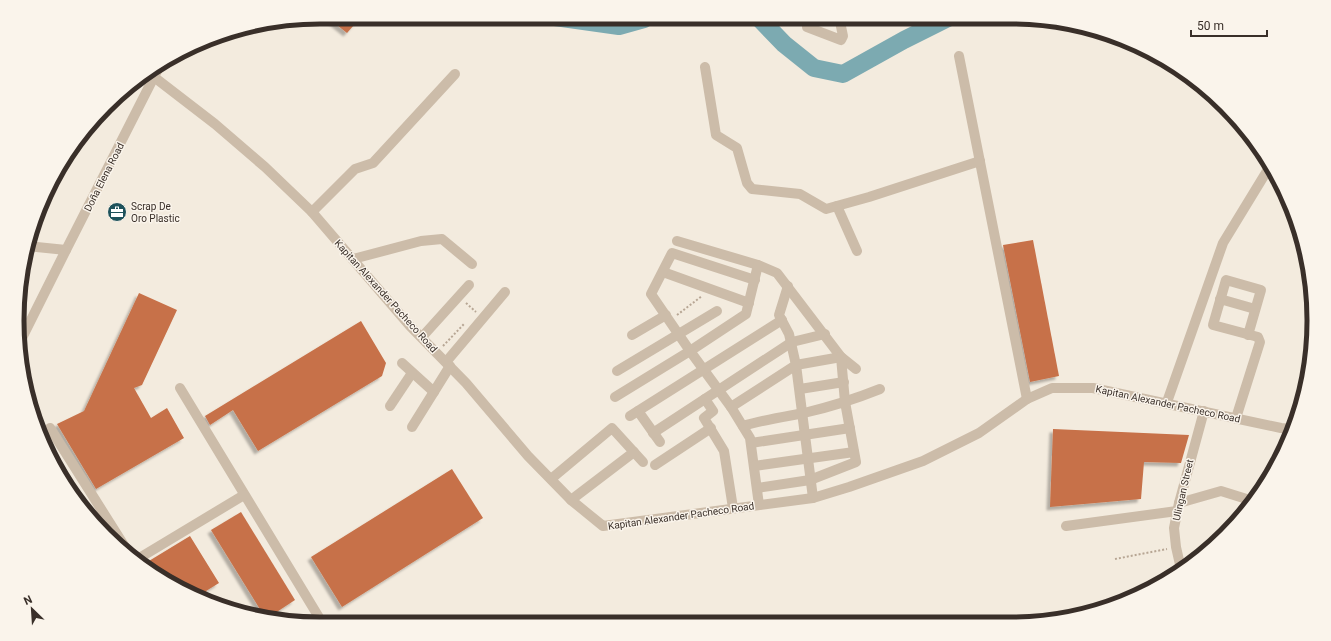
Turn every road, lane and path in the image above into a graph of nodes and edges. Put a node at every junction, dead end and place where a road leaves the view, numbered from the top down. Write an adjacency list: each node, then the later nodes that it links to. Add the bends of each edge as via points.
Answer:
1 (807, 24): 2 (street, via 807,27 841,40 843,36)
2 (840, 24)
3 (959, 56): 8 (street)
4 (705, 67): 10 (street, via 714,131 718,138 738,148 749,186 800,194 826,209)
5 (157, 73): 11 (street, Kapitan Alexander Pacheco Road, via 265,167)
6 (455, 74): 11 (street, via 373,163 355,169)
7 (154, 75): 14 (street, Doña Elena Road)
8 (980, 161): 10 (street); 59 (street)
9 (1267, 171): 61 (street, via 1223,243)
10 (837, 206): 15 (street)
11 (312, 212): 16 (street, Kapitan Alexander Pacheco Road)
12 (677, 241): 18 (street)
13 (33, 247): 14 (street)
14 (66, 250): 34 (street, Doña Elena Road)
15 (856, 251)
16 (353, 259): 17 (street, via 421,241 442,239); 39 (street, Kapitan Alexander Pacheco Road)
17 (472, 264)
18 (758, 265): 20 (street); 22 (street, via 777,273)
19 (663, 272): 20 (street, via 670,254 673,254); 23 (street); 31 (street, via 651,295)
20 (755, 280): 27 (street)
21 (469, 285): 25 (street)
22 (788, 286): 32 (street, via 779,315); 37 (street)
23 (709, 290): 27 (street); 31 (path)
24 (505, 292): 30 (street)
25 (459, 297): 30 (path); 39 (street)
26 (1220, 299): 28 (street); 28 (street, via 1227,280 1260,289); 38 (street, via 1213,325)
27 (749, 303): 41 (street, via 746,314)
28 (1255, 309): 38 (street)
29 (717, 311): 36 (street)
30 (484, 317): 45 (street)
31 (668, 318): 35 (street); 36 (street)
32 (782, 320): 40 (street); 48 (street)
33 (464, 323): 42 (path)
34 (25, 333)
35 (632, 334)
36 (678, 334): 41 (street); 49 (street)
37 (826, 334): 40 (street); 43 (street)
38 (1248, 335): 66 (street, via 1258,337 1260,342)
39 (422, 337): 42 (street, Kapitan Alexander Pacheco Road)
40 (792, 342): 46 (street); 53 (street)
41 (690, 351): 48 (street); 57 (street)
42 (437, 353): 45 (street, Kapitan Alexander Pacheco Road)
43 (841, 357): 46 (street); 47 (street); 51 (street)
44 (402, 363): 50 (street)
45 (448, 364): 56 (street); 83 (street, Kapitan Alexander Pacheco Road)
46 (796, 365): 54 (street); 63 (street)
47 (856, 368)
48 (703, 369): 53 (street); 73 (street, via 634,413)
49 (617, 371)
50 (412, 373): 56 (street); 62 (street)
51 (844, 382): 54 (street); 60 (street)
52 (180, 388): 86 (street)
53 (718, 389): 58 (street); 63 (street)
54 (800, 389): 65 (street)
55 (880, 389): 60 (street)
56 (434, 392): 68 (street)
57 (615, 397)
58 (705, 399): 70 (street, via 713,411 704,418); 73 (street)
59 (1027, 399): 61 (street, Kapitan Alexander Pacheco Road, via 1052,388 1073,387 1093,388); 87 (street, Kapitan Alexander Pacheco Road, via 979,433 923,461)
60 (845, 402): 65 (street); 71 (street)
61 (1166, 402): 64 (street, Kapitan Alexander Pacheco Road)
62 (390, 406)
63 (731, 407): 67 (street)
64 (1204, 411): 66 (street, Kapitan Alexander Pacheco Road); 91 (street, Ulingan Street)
65 (802, 413): 67 (street, via 770,418); 74 (street)
66 (1236, 418): 72 (street, Kapitan Alexander Pacheco Road)
67 (743, 426): 76 (street)
68 (412, 427)
69 (50, 428): 94 (street)
70 (711, 428): 81 (street); 92 (street, via 724,450)
71 (850, 428): 74 (street); 78 (street)
72 (1286, 428)
73 (653, 433): 75 (street)
74 (805, 435): 76 (street); 79 (street)
75 (660, 442)
76 (751, 444): 82 (street)
77 (634, 452): 80 (street); 83 (street, via 615,427); 89 (street)
78 (854, 452): 79 (street); 84 (street, via 855,463)
79 (808, 459): 82 (street); 84 (street)
80 (643, 462)
81 (655, 465)
82 (754, 466): 85 (street)
83 (551, 479): 89 (street, Kapitan Alexander Pacheco Road)
84 (810, 480): 85 (street); 87 (street)
85 (757, 488): 90 (street)
86 (244, 494): 96 (street); 99 (street)
87 (813, 498): 90 (street, Kapitan Alexander Pacheco Road)
88 (1247, 499): 91 (street, via 1221,491)
89 (571, 500): 92 (street, Kapitan Alexander Pacheco Road, via 603,526)
90 (759, 505): 92 (street, Kapitan Alexander Pacheco Road)
91 (1178, 507): 93 (street); 95 (street, Ulingan Street, via 1174,528)
92 (733, 508)
93 (1066, 526)
94 (119, 537)
95 (1176, 547): 97 (path); 98 (street, Ulingan Street)
96 (141, 557)
97 (1116, 559)
98 (1180, 564)
99 (319, 617)

